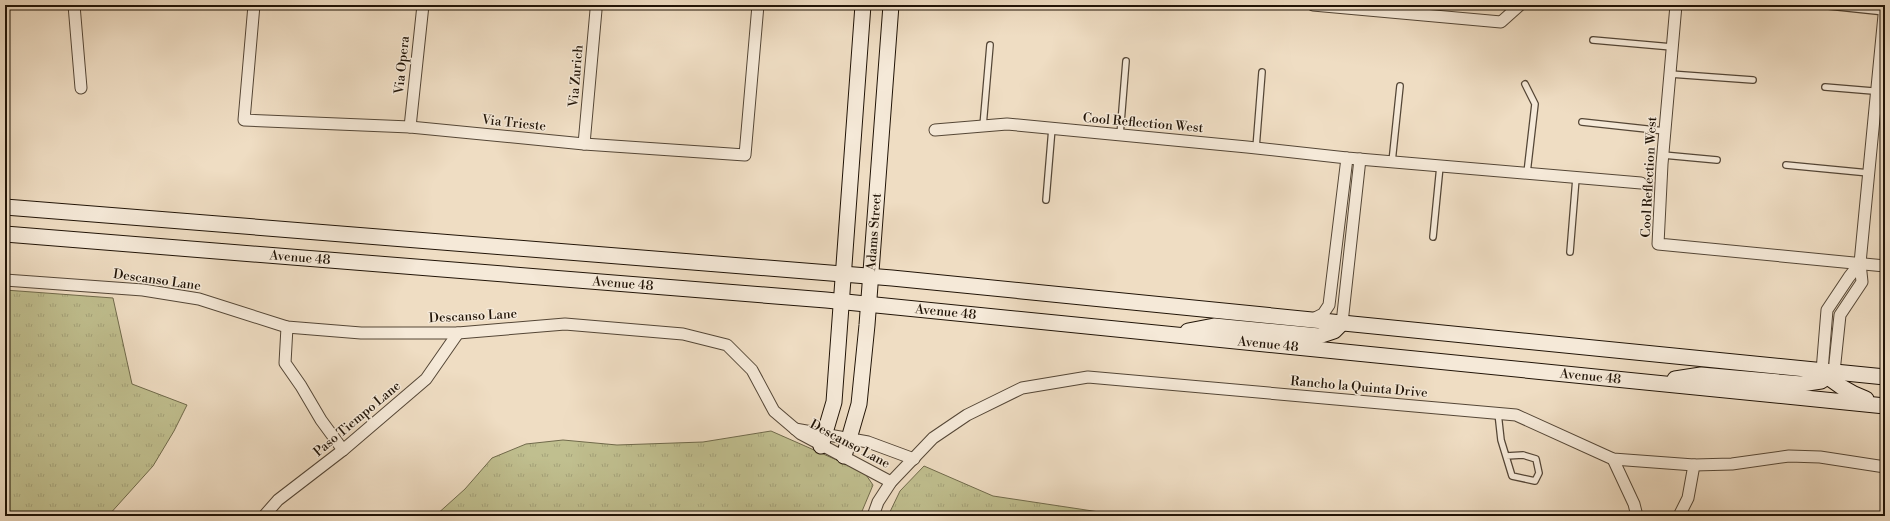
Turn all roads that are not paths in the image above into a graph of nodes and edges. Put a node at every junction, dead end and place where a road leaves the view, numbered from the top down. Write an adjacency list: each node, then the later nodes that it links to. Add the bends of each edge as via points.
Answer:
1 (74, 5): 24 (street)
2 (254, 5): 28 (street, Via Trieste, via 244,120)
3 (422, 5): 28 (street, Via Opera)
4 (758, 5): 33 (street, Via Trieste, via 745,155)
5 (863, 5): 53 (main road)
6 (891, 5): 54 (main road, Adams Street)
7 (1313, 5): 11 (street)
8 (1520, 5): 11 (street, via 1501,22)
9 (1676, 5): 16 (street, Cool Reflection West)
10 (1820, 5): 12 (lane)
11 (1380, 8)
12 (1885, 9): 25 (street)
13 (596, 10): 33 (street, Via Zurich)
14 (1593, 40): 16 (lane)
15 (990, 45): 27 (lane)
16 (1672, 47): 19 (street, Cool Reflection West)
17 (1126, 61): 32 (lane)
18 (1262, 72): 34 (lane)
19 (1670, 74): 20 (lane); 31 (street, Cool Reflection West)
20 (1753, 80)
21 (1525, 84): 43 (lane, via 1535,104)
22 (1400, 86): 39 (lane)
23 (1824, 87): 25 (lane)
24 (81, 88)
25 (1881, 92): 42 (street)
26 (1582, 122): 31 (lane)
27 (983, 126): 29 (street, Cool Reflection West, via 1007,124); 30 (street, Cool Reflection West)
28 (410, 127): 33 (street, Via Trieste)
29 (1052, 128): 32 (street, Cool Reflection West); 46 (lane)
30 (935, 130)
31 (1665, 131): 35 (street, Cool Reflection West)
32 (1120, 135): 34 (street, Cool Reflection West)
33 (584, 144)
34 (1256, 148): 36 (street, Cool Reflection West)
35 (1663, 155): 38 (lane); 51 (street, Cool Reflection West, via 1658,244)
36 (1347, 158): 37 (street, Cool Reflection West); 58 (street, via 1330,305 1323,314)
37 (1360, 159): 39 (street, Cool Reflection West); 59 (street)
38 (1717, 160)
39 (1392, 162): 41 (street, Cool Reflection West)
40 (1786, 165): 42 (lane)
41 (1440, 166): 43 (street, Cool Reflection West); 49 (lane)
42 (1869, 172): 51 (street)
43 (1527, 173): 44 (street, Cool Reflection West)
44 (1576, 178): 45 (street, Cool Reflection West); 50 (lane)
45 (1641, 183)
46 (1046, 200)
47 (5, 207): 53 (main road, Avenue 48)
48 (5, 234): 56 (main road, Avenue 48)
49 (1433, 237)
50 (1570, 252)
51 (1860, 263): 52 (street, Cool Reflection West); 63 (street, via 1827,310)
52 (1885, 266)
53 (842, 274): 54 (main road, Avenue 48); 56 (main road)
54 (870, 276): 57 (main road, Adams Street); 58 (main road, Avenue 48)
55 (5, 280): 60 (street, Descanso Lane, via 143,290 199,299)
56 (841, 302): 57 (main road, Avenue 48); 69 (main road, via 834,402)
57 (869, 304): 62 (main road, Avenue 48); 68 (main road, Adams Street, via 859,404)
58 (1311, 320): 59 (main road, Avenue 48)
59 (1342, 323): 62 (main road, via 1334,331 1319,336 1214,326); 63 (main road, Avenue 48)
60 (287, 327): 61 (street, Descanso Lane, via 361,333); 70 (street, via 284,363 302,386 320,420)
61 (458, 333): 69 (street, Descanso Lane, via 565,324 683,334 727,345 752,370 774,411 795,429); 70 (street, Paso Tiempo Lane, via 426,379)
62 (1171, 334): 65 (main road, Avenue 48)
63 (1828, 373): 64 (main road, Avenue 48); 65 (main road, via 1821,381 1802,384 1701,375); 66 (main road, via 1852,394)
64 (1885, 377)
65 (1652, 382): 66 (main road, Avenue 48)
66 (1885, 406)
67 (1498, 413): 72 (lane); 73 (street, Rancho la Quinta Drive, via 1088,377 1022,388 967,415 933,438); 74 (street, Rancho la Quinta Drive, via 1516,415)
68 (850, 437): 69 (street); 71 (main road, Adams Street); 73 (street)
69 (823, 439): 71 (street, Descanso Lane)
70 (343, 450): 78 (street, Paso Tiempo Lane, via 278,500)
71 (844, 456): 77 (street, Descanso Lane)
72 (1506, 456): 72 (lane, via 1512,476 1535,481 1539,473 1536,459 1523,455)
73 (914, 459): 77 (street, Rancho la Quinta Drive)
74 (1613, 459): 75 (street, Rancho la Quinta Drive); 80 (street)
75 (1694, 465): 76 (street, Rancho la Quinta Drive, via 1732,464 1788,456 1820,457); 81 (street, via 1688,498)
76 (1885, 467)
77 (891, 482): 79 (street, Rancho la Quinta Drive, via 878,502)
78 (264, 516)
79 (873, 516)
80 (1637, 516)
81 (1679, 516)

